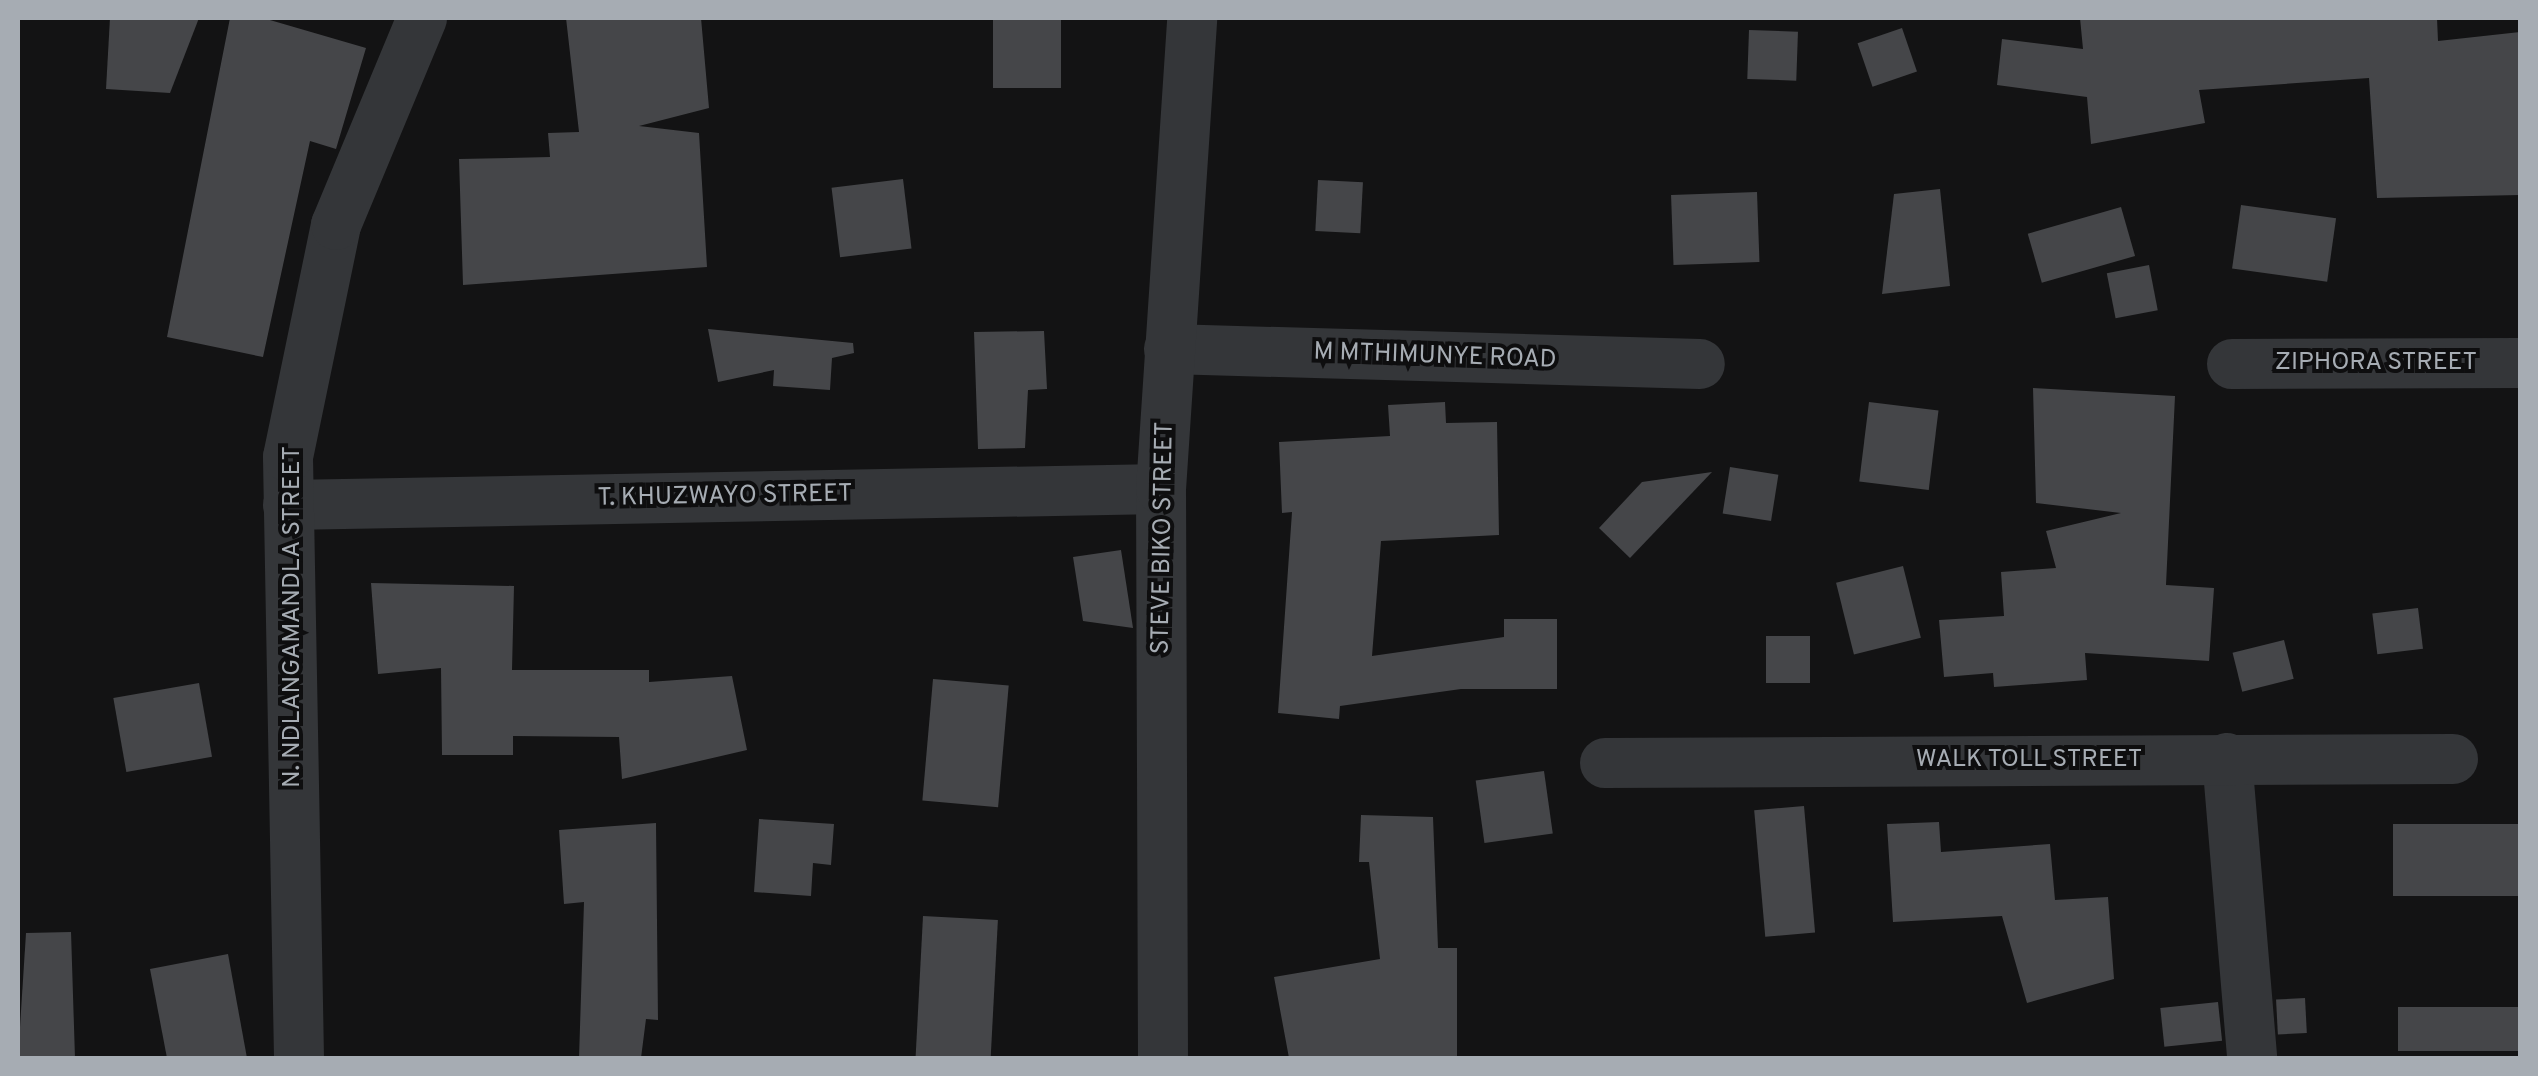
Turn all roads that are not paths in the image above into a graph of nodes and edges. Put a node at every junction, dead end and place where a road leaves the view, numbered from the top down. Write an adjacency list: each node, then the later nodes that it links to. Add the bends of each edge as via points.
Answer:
1 (422, 18): 8 (street, N. NDLANGAMANDLA STREET, via 336,225 305,346)
2 (1192, 18): 3 (street, STEVE BIKO STREET)
3 (1169, 349): 5 (street, M MTHIMUNYE ROAD); 7 (street, STEVE BIKO STREET)
4 (2520, 363): 6 (street, ZIPHORA STREET)
5 (1700, 364)
6 (2232, 364)
7 (1162, 490): 8 (street, T. KHUZWAYO STREET); 13 (street, STEVE BIKO STREET)
8 (288, 505): 12 (street, N. NDLANGAMANDLA STREET)
9 (2227, 758): 10 (street, WALK TOLL STREET); 11 (street, WALK TOLL STREET); 14 (street)
10 (2453, 759)
11 (1605, 763)
12 (298, 1058)
13 (1164, 1058)
14 (2252, 1058)

